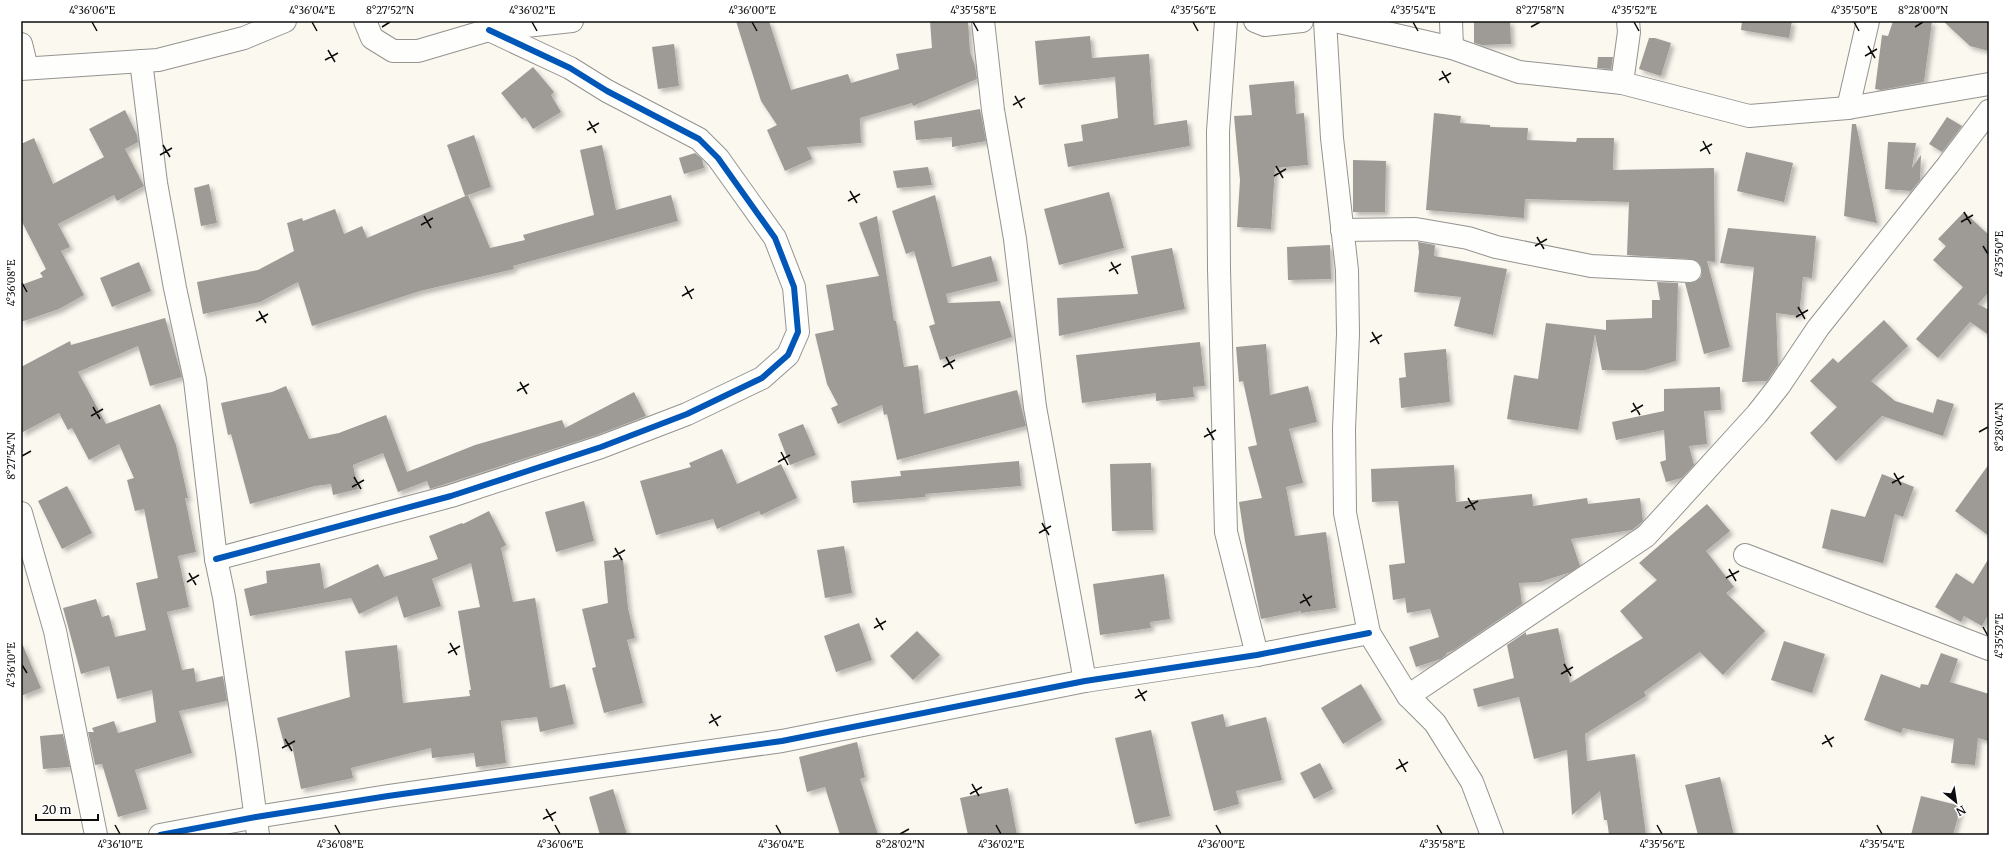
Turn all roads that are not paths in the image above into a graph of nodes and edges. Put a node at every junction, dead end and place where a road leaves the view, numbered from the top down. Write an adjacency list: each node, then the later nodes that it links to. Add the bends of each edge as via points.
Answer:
1 (285, 21): 16 (street, via 244,38 158,60)
2 (365, 21): 13 (street, via 372,38 393,51 418,51)
3 (572, 21): 13 (street)
4 (983, 21): 30 (street, via 992,110 1016,239 1035,407)
5 (1226, 21): 29 (street, via 1218,146 1226,532)
6 (1255, 21): 7 (street, via 1265,25)
7 (1302, 21)
8 (1325, 21): 22 (street, via 1332,138)
9 (1335, 21): 15 (street)
10 (1452, 21): 15 (street)
11 (1628, 21): 18 (street, via 1629,32)
12 (1868, 21): 20 (street)
13 (489, 30): 26 (street, via 570,68 607,91 699,139 718,158 775,238 794,287 798,332 788,355 762,378 687,414 601,447 451,496)
14 (21, 44): 17 (street)
15 (1452, 48): 18 (street, via 1519,72)
16 (142, 61): 17 (street); 26 (street, via 156,183 195,380)
17 (24, 68)
18 (1622, 83): 20 (street, via 1749,116)
19 (1989, 84): 20 (street)
20 (1848, 108)
21 (1989, 111): 31 (street, via 1818,328 1757,414 1646,536)
22 (1342, 230): 23 (street, via 1416,229 1591,266); 27 (street, via 1347,270 1348,334 1344,429 1345,513)
23 (1690, 271)
24 (21, 512): 33 (street, via 55,631)
25 (1745, 555): 28 (street)
26 (216, 559): 32 (street, via 225,604)
27 (1369, 633): 29 (street); 31 (street)
28 (1989, 649)
29 (1257, 655): 30 (street)
30 (1085, 681): 32 (street, via 782,742)
31 (1408, 696): 35 (street, via 1435,723 1472,782)
32 (257, 826): 34 (street)
33 (96, 835)
34 (160, 835)
35 (1492, 835)

